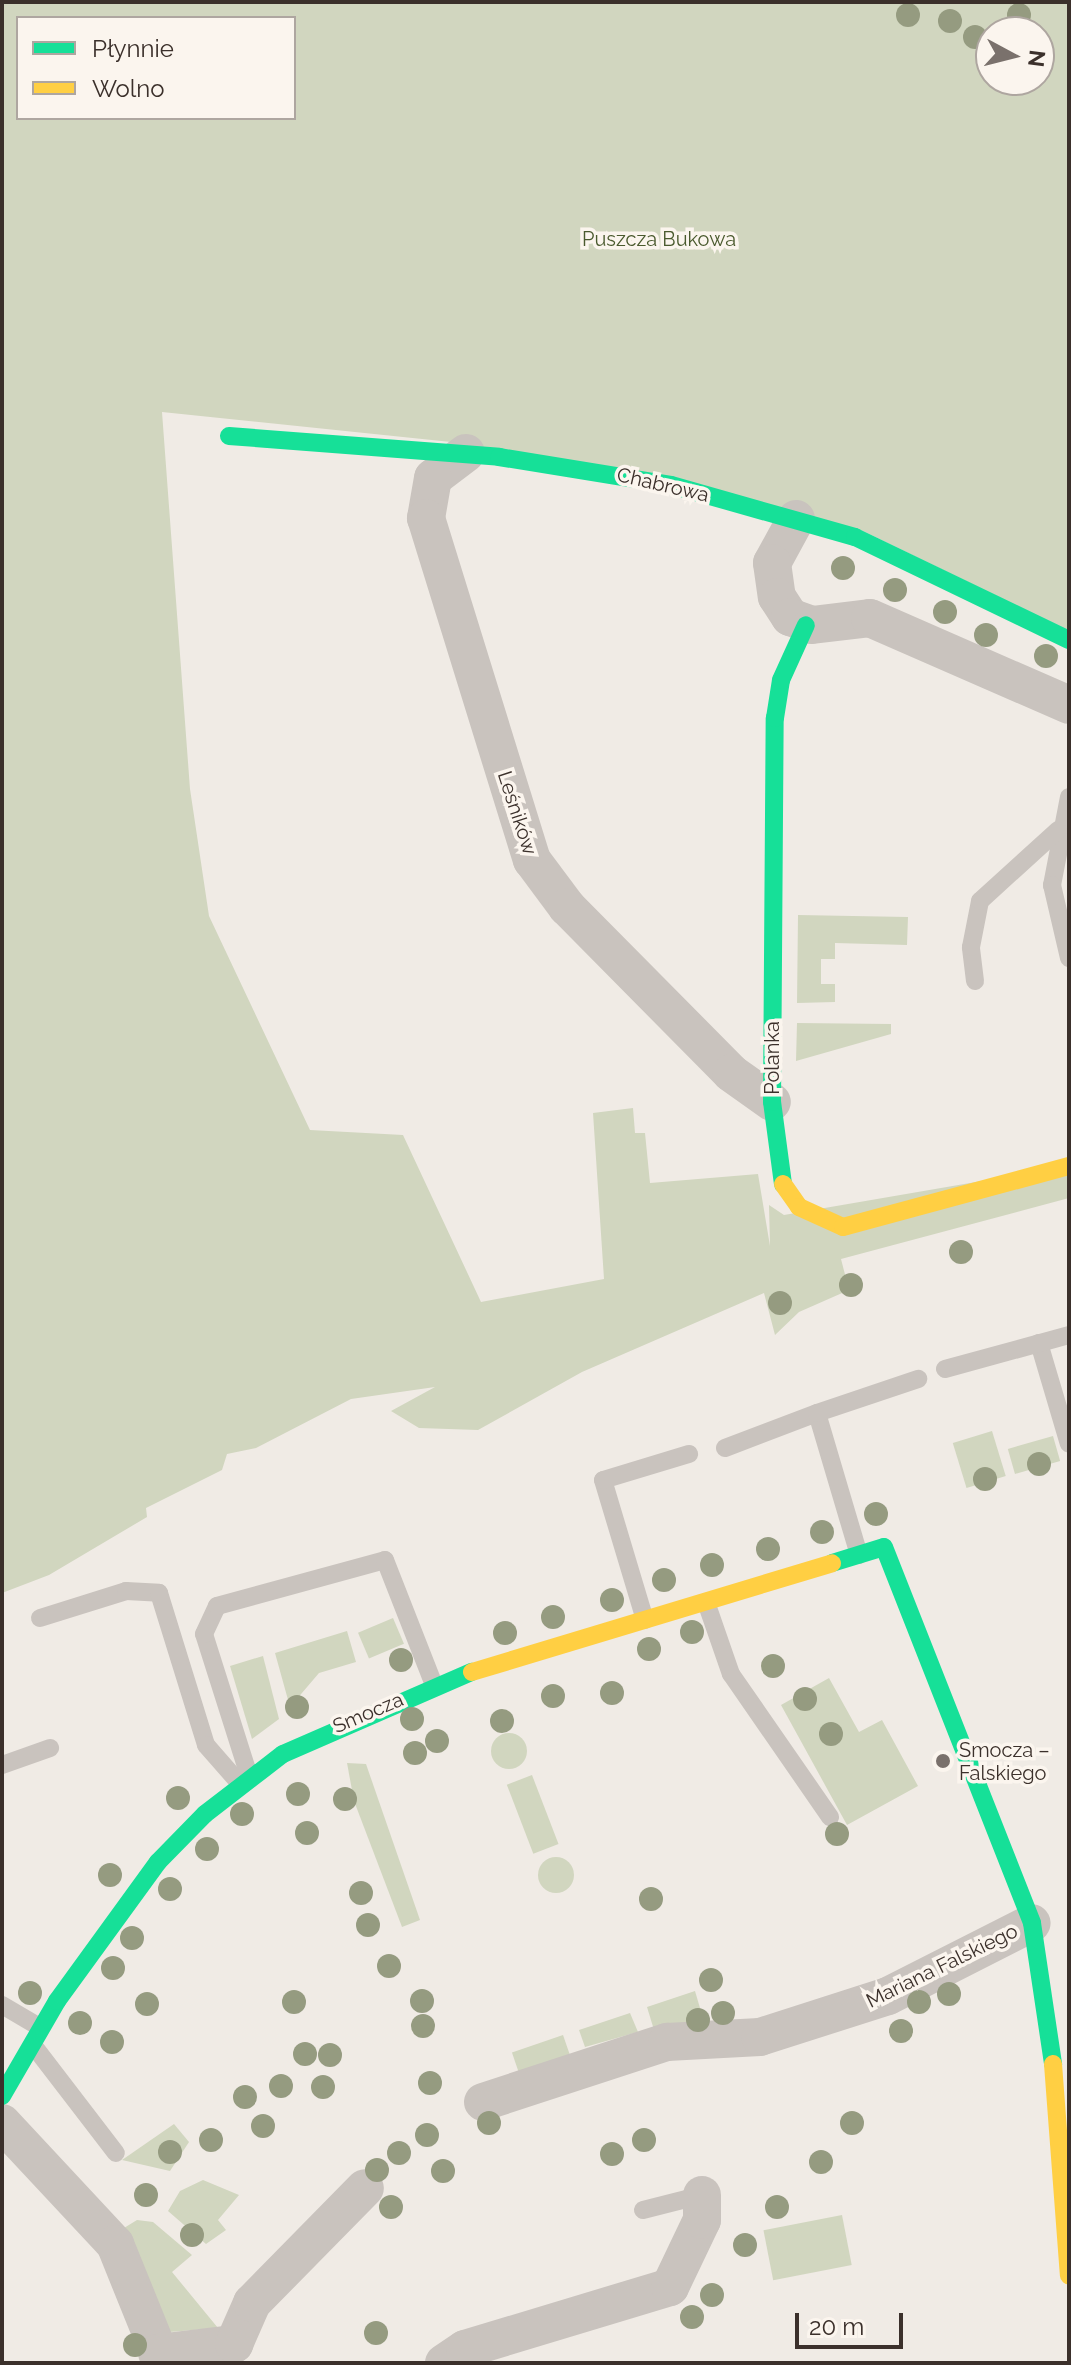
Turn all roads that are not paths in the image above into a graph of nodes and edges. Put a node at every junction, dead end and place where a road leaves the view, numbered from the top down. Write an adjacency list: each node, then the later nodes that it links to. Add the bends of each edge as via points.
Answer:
1 (229, 436): 2 (street, Chabrowa)
2 (466, 453): 3 (street, Chabrowa, via 671,485); 11 (street, Leśników, via 433,478 426,518 532,860 567,907 731,1073)
3 (796, 519): 4 (street, via 779,542 772,578 782,607); 5 (street, Chabrowa, via 855,537)
4 (806, 625): 6 (street, via 870,618); 11 (street, Polanka, via 781,680 775,718)
5 (1069, 640)
6 (1069, 705)
7 (1069, 797): 8 (lane)
8 (1058, 830): 9 (lane, via 1052,885); 10 (lane, via 980,901 971,947)
9 (1069, 958)
10 (975, 981)
11 (772, 1102): 12 (street, Polanka, via 783,1187 799,1207 843,1227)
12 (1069, 1166)
13 (1069, 1335): 14 (lane)
14 (1039, 1343): 15 (lane); 18 (lane)
15 (945, 1369)
16 (918, 1379): 17 (lane)
17 (817, 1413): 19 (lane); 22 (lane)
18 (1069, 1444)
19 (725, 1448)
20 (689, 1454): 25 (lane, via 603,1480)
21 (884, 1547): 22 (street, Smocza); 31 (street, Mariana Falskiego)
22 (859, 1555): 23 (street, Smocza)
23 (706, 1602): 25 (street, Smocza); 30 (lane, via 731,1674)
24 (40, 1618): 29 (lane, via 126,1591 159,1593 206,1745)
25 (645, 1620): 26 (street, Smocza)
26 (434, 1685): 29 (street, Smocza, via 333,1727); 29 (lane, via 385,1560 217,1606 204,1634)
27 (50, 1748): 28 (lane)
28 (2, 1765)
29 (245, 1782): 33 (street, Smocza, via 158,1862)
30 (830, 1817)
31 (1032, 1923): 35 (street, Mariana Falskiego, via 888,1996 760,2037 667,2042); 38 (street, Mariana Falskiego, via 1049,2019)
32 (2, 2005): 33 (lane)
33 (37, 2036): 34 (street, Smocza); 37 (lane)
34 (2, 2096)
35 (483, 2102)
36 (2, 2123): 43 (street, via 115,2244)
37 (116, 2153)
38 (1064, 2163): 42 (street, Mariana Falskiego)
39 (365, 2188): 43 (street, via 252,2303 234,2344)
40 (702, 2195): 41 (lane); 44 (street, via 702,2220 670,2287 465,2349)
41 (643, 2210)
42 (1069, 2275)
43 (160, 2358)
44 (444, 2363)

